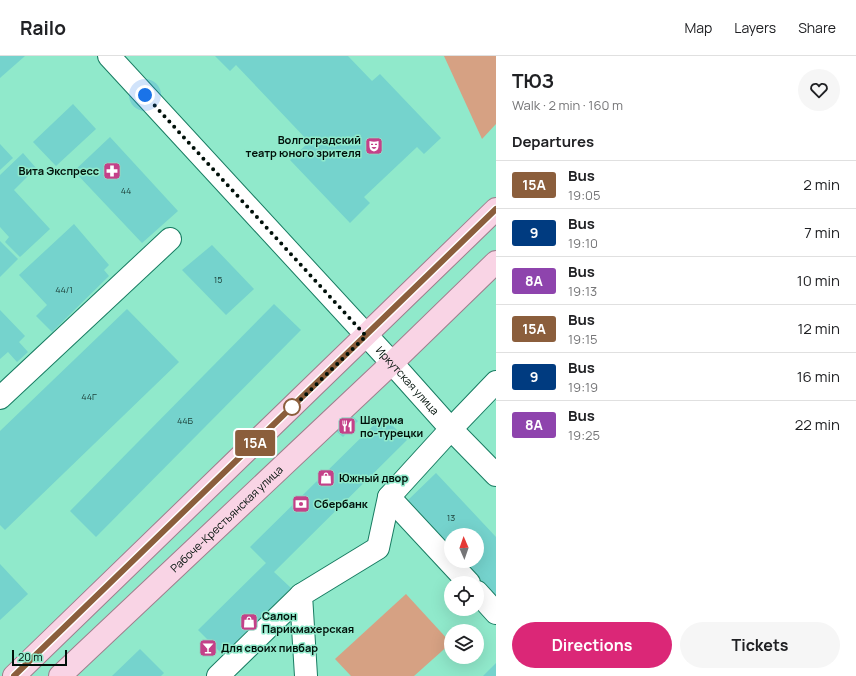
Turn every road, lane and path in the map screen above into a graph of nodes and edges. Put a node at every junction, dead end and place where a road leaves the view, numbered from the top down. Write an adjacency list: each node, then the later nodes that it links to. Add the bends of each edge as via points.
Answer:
1 (114, 58): 5 (street, Иркутская улица)
2 (496, 209): 5 (main road)
3 (170, 239): 8 (street)
4 (496, 262): 6 (main road, Рабоче-Крестьянская улица)
5 (366, 336): 6 (street, Иркутская улица); 16 (main road)
6 (392, 363): 9 (street, Иркутская улица); 17 (main road, Рабоче-Крестьянская улица)
7 (496, 382): 9 (street)
8 (0, 398)
9 (451, 429): 10 (street, Иркутская улица); 11 (street)
10 (496, 475)
11 (389, 497): 12 (street); 13 (street, via 378,548)
12 (462, 576)
13 (301, 595): 18 (street); 19 (street)
14 (484, 600): 15 (street)
15 (496, 613)
16 (14, 676)
17 (60, 676)
18 (218, 676)
19 (306, 676)

